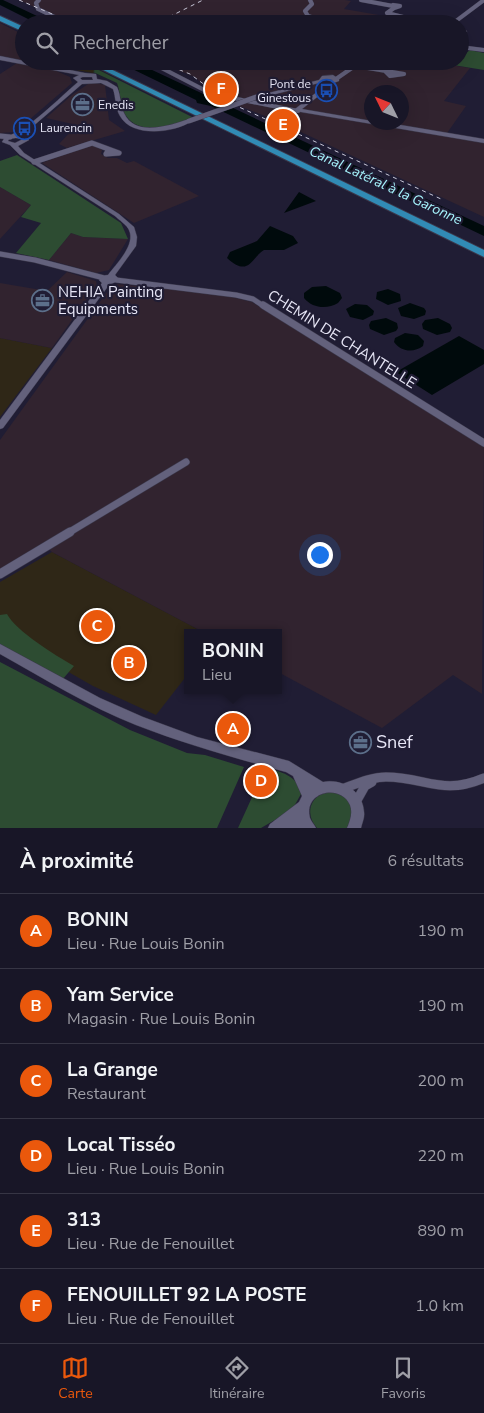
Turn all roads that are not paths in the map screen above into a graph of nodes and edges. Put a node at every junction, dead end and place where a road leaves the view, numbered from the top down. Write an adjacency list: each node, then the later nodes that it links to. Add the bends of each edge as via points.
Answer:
1 (37, 0): 8 (street, via 33,7)
2 (310, 0): 9 (street, via 312,4 305,11)
3 (361, 0): 6 (street)
4 (406, 0): 6 (street)
5 (484, 0): 11 (street)
6 (395, 6): 10 (street, via 387,13)
7 (0, 14): 13 (highway)
8 (50, 15)
9 (307, 15)
10 (394, 15)
11 (464, 15)
12 (0, 18): 14 (highway)
13 (15, 21)
14 (15, 26)
15 (469, 48): 16 (street)
16 (484, 50)
17 (0, 58): 18 (street)
18 (15, 61)
19 (62, 70): 27 (street); 30 (street)
20 (106, 70): 47 (highway)
21 (118, 70): 45 (highway)
22 (167, 70): 34 (street, via 216,95 286,108)
23 (348, 70): 31 (street)
24 (349, 70): 29 (street)
25 (379, 70): 26 (street)
26 (385, 71)
27 (85, 74): 28 (street, via 94,75); 30 (street)
28 (95, 79): 30 (street); 36 (street, via 115,88 123,116 135,125 161,129)
29 (336, 79): 31 (street)
30 (79, 80): 37 (street)
31 (329, 80): 32 (street, via 322,78 322,81); 33 (street)
32 (288, 88): 33 (street, via 306,87); 36 (street, bridge)
33 (318, 95): 34 (street)
34 (304, 108): 35 (street)
35 (316, 113): 40 (street)
36 (189, 121)
37 (26, 129): 38 (street); 39 (street)
38 (6, 138): 39 (street); 41 (street)
39 (23, 140): 41 (street); 43 (street)
40 (484, 141)
41 (13, 145): 43 (street)
42 (108, 151): 44 (street, via 92,143)
43 (20, 152): 44 (street)
44 (34, 162): 48 (street, via 132,228 132,246)
45 (484, 247)
46 (0, 254): 48 (street, CHEMIN DE CHANTELLE, via 29,258)
47 (484, 254)
48 (109, 279): 49 (street); 50 (street, CHEMIN DE CHANTELLE, via 162,288 215,290 253,299)
49 (0, 426)
50 (484, 443)
51 (186, 462): 52 (street)
52 (0, 574)
53 (0, 649): 54 (street, via 96,702 139,721 197,742 278,763)
54 (298, 773): 57 (street); 59 (street)
55 (379, 778): 56 (street, via 456,788 472,785); 58 (street); 60 (street, via 366,786)
56 (484, 778)
57 (321, 787): 58 (street); 59 (street)
58 (342, 789): 60 (street)
59 (306, 802): 61 (street); 63 (street)
60 (356, 802): 62 (street)
61 (308, 826): 63 (street, via 290,823)
62 (358, 826)
63 (277, 827)

